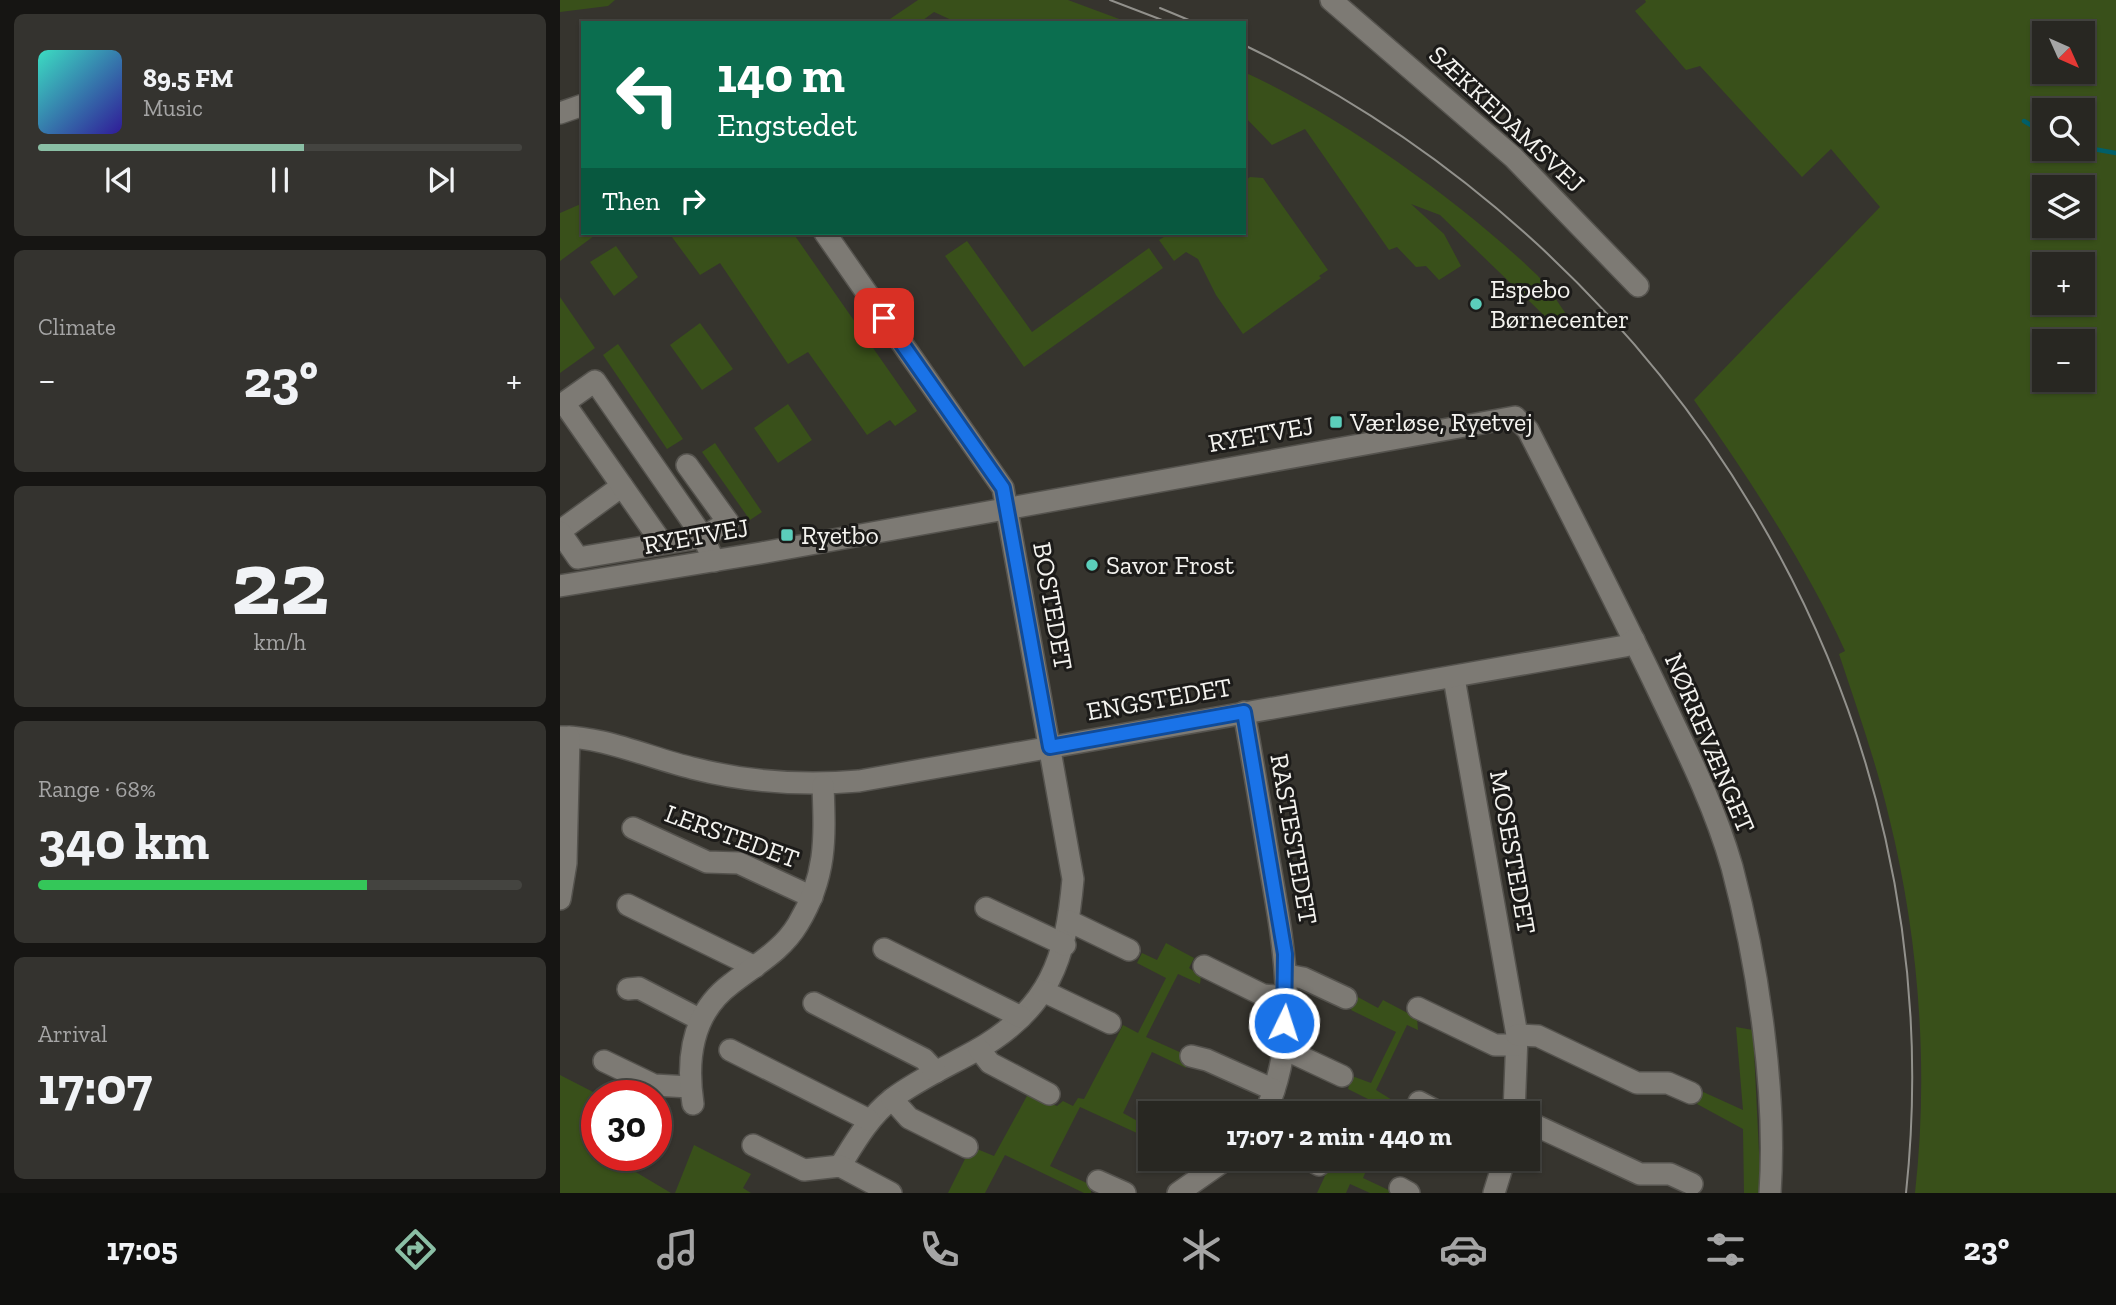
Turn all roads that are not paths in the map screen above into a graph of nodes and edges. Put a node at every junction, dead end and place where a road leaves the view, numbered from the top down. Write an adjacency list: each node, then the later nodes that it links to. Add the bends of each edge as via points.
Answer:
1 (1331, 0): 5 (street, SÆKKEDAMSVEJ, via 1513,157)
2 (581, 106): 3 (street)
3 (560, 113)
4 (826, 235): 9 (street, via 1003,488)
5 (1638, 286)
6 (1524, 423): 9 (street, RYETVEJ, via 1506,417); 15 (street, NØRREVÆNGET)
7 (687, 465): 11 (street, via 728,522)
8 (622, 486): 10 (street); 11 (street, via 564,403 595,382); 12 (street)
9 (1007, 509): 13 (street, RYETVEJ); 19 (street, BOSTEDET)
10 (560, 531): 12 (street, via 578,558)
11 (703, 537): 12 (street); 13 (street)
12 (662, 543)
13 (714, 561): 14 (street, RYETVEJ)
14 (560, 586)
15 (1634, 640): 16 (street, ENGSTEDET, via 1625,646); 68 (street, NØRREVÆNGET, via 1696,769 1731,866 1752,960 1766,1065)
16 (1454, 678): 17 (street, ENGSTEDET); 41 (street, MOSESTEDET)
17 (1244, 712): 19 (street, ENGSTEDET); 32 (street, RASTESTEDET)
18 (564, 737): 20 (street, ENGSTEDET, via 750,780); 23 (street, via 566,863)
19 (1050, 747): 20 (street, ENGSTEDET); 26 (street, BOSTEDET, via 1073,879)
20 (823, 785): 22 (street, LERSTEDET, via 825,848)
21 (633, 828): 22 (street, LERSTEDET, via 707,862 739,863)
22 (812, 897): 31 (street, LERSTEDET, via 781,946)
23 (560, 899)
24 (628, 905): 31 (street)
25 (986, 908): 27 (street)
26 (1069, 921): 27 (street, BOSTEDET); 29 (street)
27 (1065, 945): 34 (street, BOSTEDET)
28 (884, 948): 38 (street)
29 (1129, 950)
30 (1205, 966): 32 (street, via 1263,995)
31 (755, 967): 39 (street, LERSTEDET, via 713,999)
32 (1287, 986): 35 (street, via 1303,978); 42 (street, RASTESTEDET)
33 (628, 989): 39 (street, via 639,988)
34 (1043, 991): 38 (street, BOSTEDET); 40 (street)
35 (1346, 998)
36 (814, 1003): 47 (street, via 924,1059)
37 (1418, 1008): 41 (street, via 1494,1045)
38 (1021, 1017): 43 (street, BOSTEDET)
39 (699, 1019): 46 (street, via 692,1096 654,1085)
40 (1110, 1023)
41 (1516, 1040): 50 (street, via 1538,1035 1637,1083 1668,1083); 54 (street, MOSESTEDET)
42 (1282, 1048): 48 (street); 49 (street, RASTESTEDET)
43 (979, 1049): 47 (street, BOSTEDET); 51 (street, via 990,1063)
44 (730, 1050): 55 (street)
45 (1191, 1056): 49 (street)
46 (604, 1061)
47 (936, 1072): 52 (street, BOSTEDET)
48 (1342, 1076)
49 (1274, 1090): 53 (street, RASTESTEDET)
50 (1691, 1093)
51 (1049, 1094)
52 (892, 1099): 55 (street, BOSTEDET); 58 (street, via 909,1118)
53 (1270, 1101)
54 (1514, 1101)
55 (869, 1120): 59 (street, BOSTEDET)
56 (1540, 1128): 63 (street, via 1640,1174 1670,1174)
57 (753, 1146): 59 (street, via 804,1170)
58 (967, 1147)
59 (840, 1166): 65 (street)
60 (1213, 1171): 64 (street)
61 (1501, 1171): 67 (street)
62 (1098, 1181): 66 (street)
63 (1692, 1184)
64 (1193, 1189)
65 (891, 1193)
66 (1125, 1193)
67 (1494, 1193)
68 (1770, 1193)

